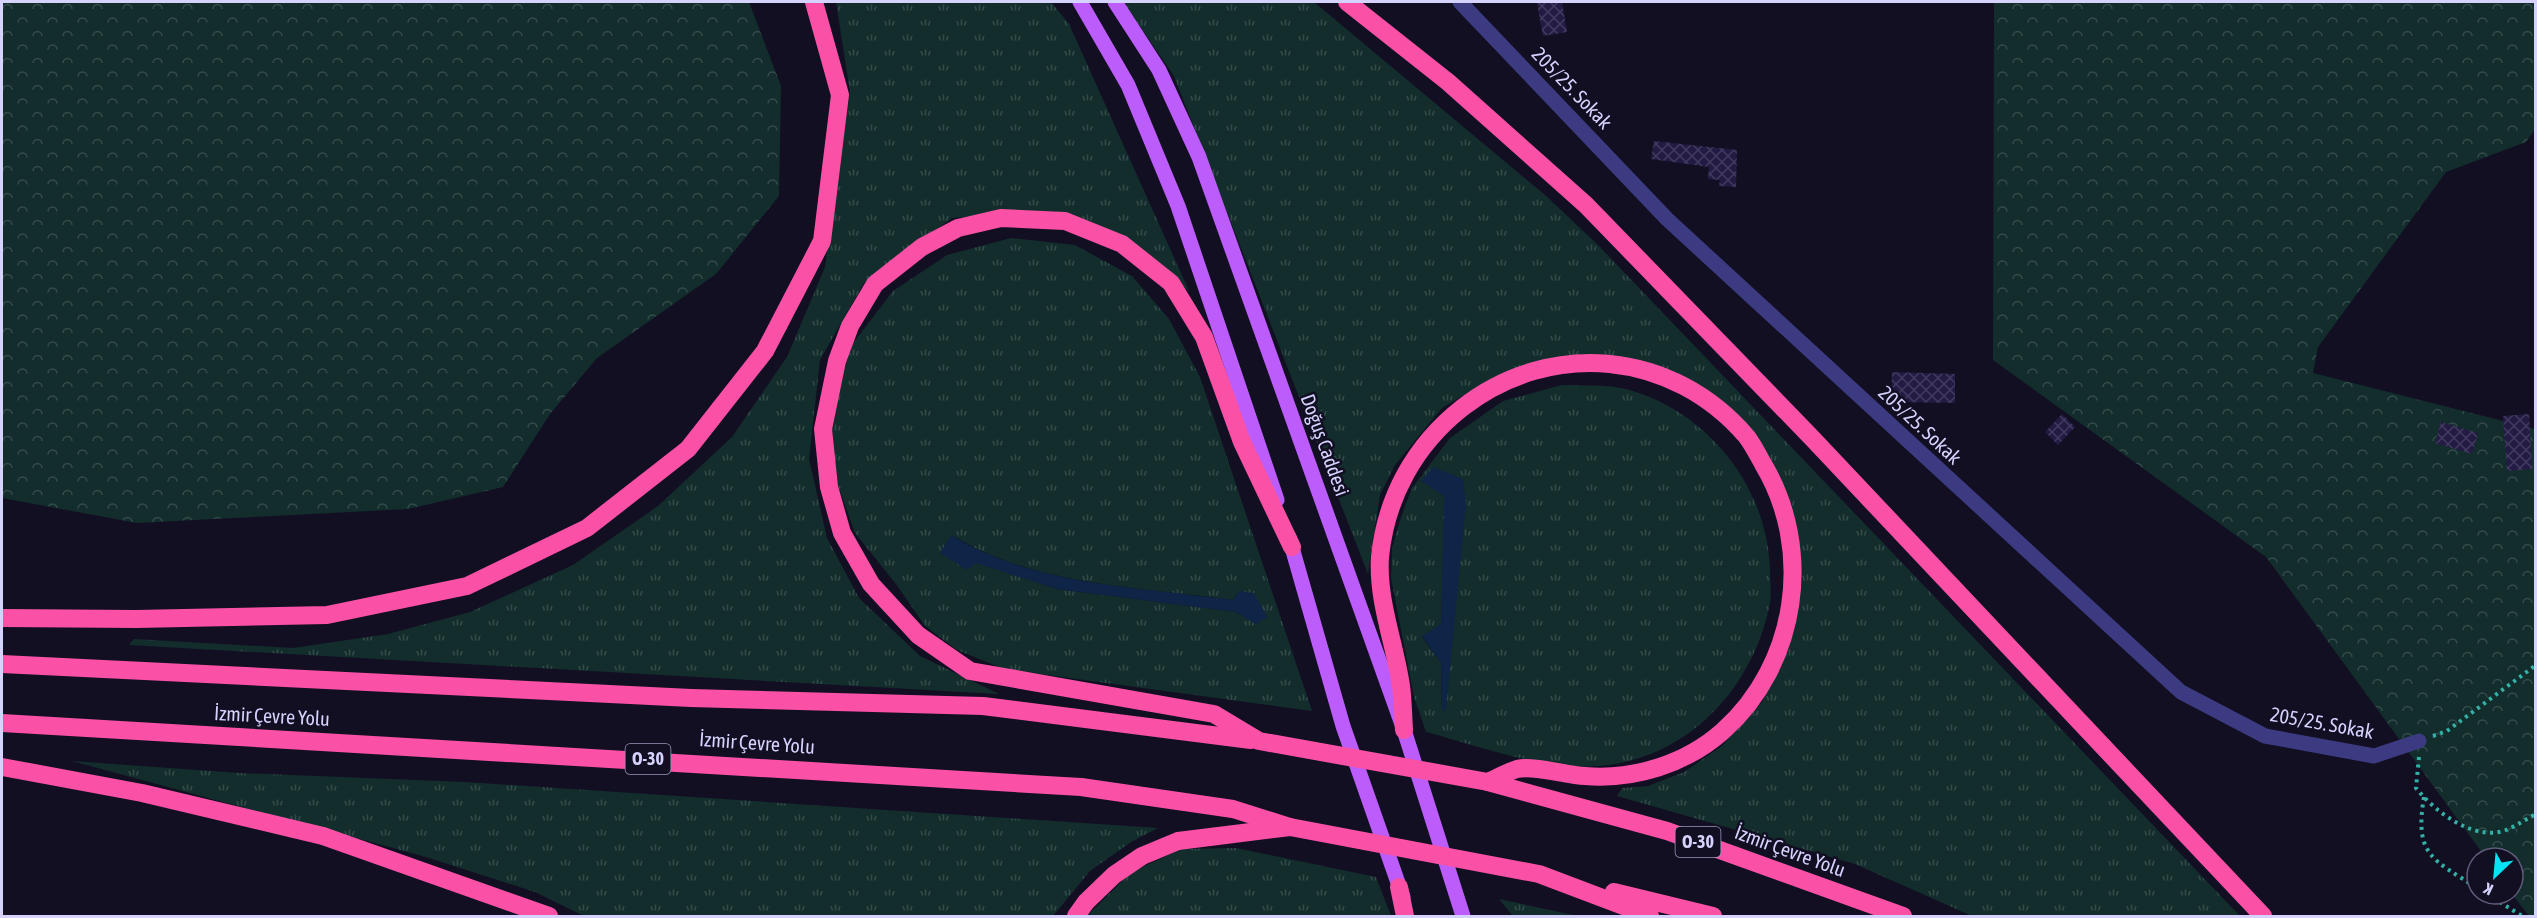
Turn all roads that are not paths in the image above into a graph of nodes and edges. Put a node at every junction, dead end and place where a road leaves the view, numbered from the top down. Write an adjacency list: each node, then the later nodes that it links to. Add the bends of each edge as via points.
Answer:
1 (814, 2): 7 (highway, via 840,95 822,241 765,351 688,449 586,528 466,585 327,615)
2 (1080, 2): 6 (main road, via 1128,85 1178,206)
3 (1115, 2): 10 (main road, Doğuş Caddesi, via 1159,70 1199,157)
4 (1347, 2): 26 (highway, via 1448,82 1586,205)
5 (1460, 2): 12 (street, 205/25. Sokak, via 1667,219 2181,692 2265,736 2374,756)
6 (1292, 547): 11 (highway, via 1242,442 1204,337 1171,283 1122,244 1065,221 1001,219 958,228 922,247 875,284 849,326 837,361 823,429 829,487 842,533 871,584 918,635 970,671 1214,714); 17 (main road, via 1343,726)
7 (2, 618)
8 (2, 664): 11 (highway, İzmir Çevre Yolu / O-30, via 691,698 983,706)
9 (2, 723): 15 (highway, İzmir Çevre Yolu / O-30, via 1081,787 1233,809)
10 (1404, 730): 14 (highway, via 1402,687 1383,596 1380,558 1390,509 1411,461 1438,427 1509,378 1563,363 1607,363 1659,375 1706,399 1747,438 1777,488 1792,544 1793,588 1788,623 1772,665 1752,701 1721,732 1681,759 1628,776 1585,776 1520,768); 22 (main road, Doğuş Caddesi)
11 (1259, 741): 14 (highway, O-30)
12 (2419, 741)
13 (2, 767): 18 (highway, via 142,793 323,836)
14 (1488, 782): 25 (highway, İzmir Çevre Yolu / O-30, via 1667,831)
15 (1290, 827): 16 (highway, O-30); 19 (highway, via 1188,840 1142,856 1114,875)
16 (1539, 874): 23 (highway); 24 (highway, O-30)
17 (1399, 887): 20 (highway); 21 (main road)
18 (549, 916)
19 (1076, 916)
20 (1405, 916)
21 (1410, 916)
22 (1463, 916)
23 (1650, 916)
24 (1713, 916)
25 (1903, 916)
26 (2263, 916)

